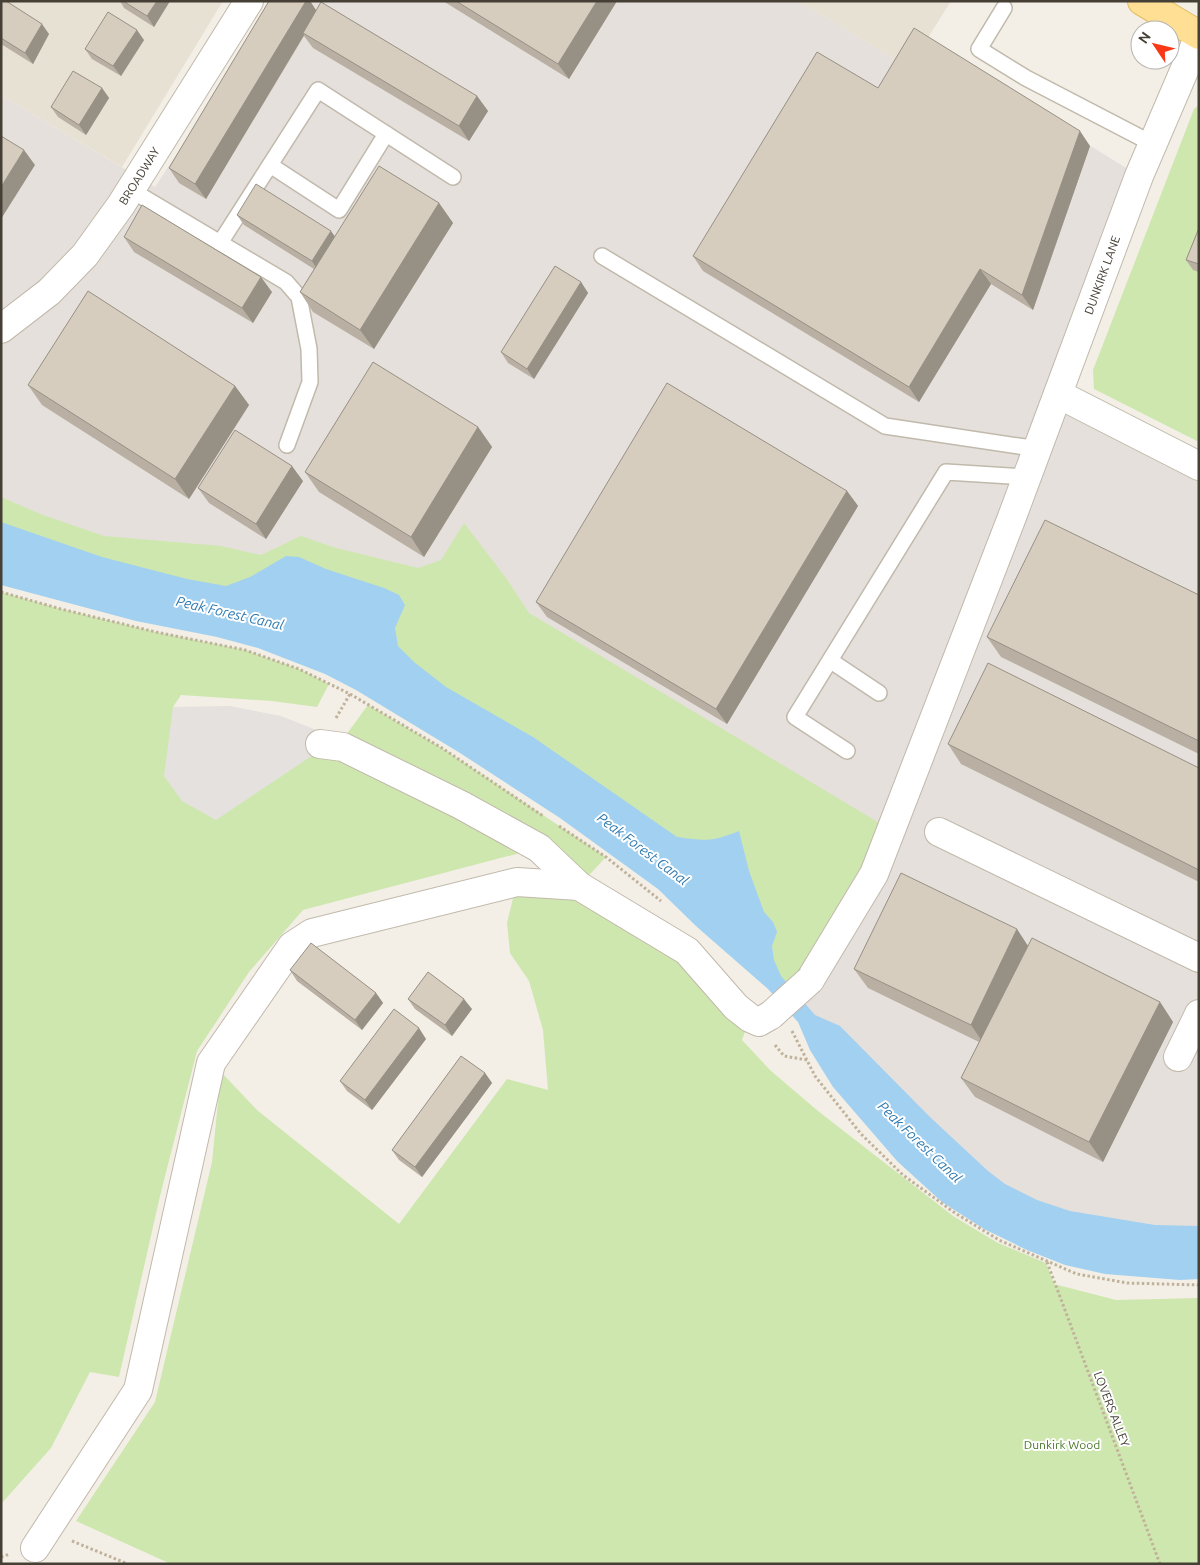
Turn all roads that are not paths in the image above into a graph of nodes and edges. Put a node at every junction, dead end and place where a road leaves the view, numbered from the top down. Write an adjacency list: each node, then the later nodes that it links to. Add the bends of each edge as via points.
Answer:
1 (249, 1): 9 (street, BROADWAY)
2 (1142, 1): 4 (main road)
3 (1004, 8): 6 (lane, via 978,49 1026,78)
4 (1199, 36): 6 (street, DUNKIRK LANE)
5 (386, 134): 7 (lane, via 318,90); 7 (lane, via 339,210); 8 (lane)
6 (1153, 144): 13 (street, DUNKIRK LANE)
7 (270, 165): 10 (lane)
8 (453, 177)
9 (131, 190): 10 (lane); 12 (street, BROADWAY, via 85,254 48,292)
10 (220, 243): 14 (lane, via 286,282 299,297 309,349 310,382)
11 (602, 256): 15 (lane, via 885,426)
12 (1, 329)
13 (1058, 394): 15 (street, DUNKIRK LANE); 16 (street)
14 (288, 445)
15 (1038, 449): 17 (street, DUNKIRK LANE)
16 (1199, 466)
17 (1027, 477): 18 (lane, via 946,472); 23 (street, DUNKIRK LANE, bridge, via 874,874 810,980 774,1022 750,1018 736,1007 687,951)
18 (831, 661): 19 (lane); 21 (lane, via 796,717)
19 (879, 693)
20 (320, 744): 23 (street, via 343,747 461,805 539,848)
21 (846, 751)
22 (939, 832): 24 (street)
23 (579, 886): 27 (street, via 517,882 312,933 292,946 212,1064 138,1390)
24 (1199, 958)
25 (1199, 1014): 26 (street)
26 (1178, 1056)
27 (35, 1548)

